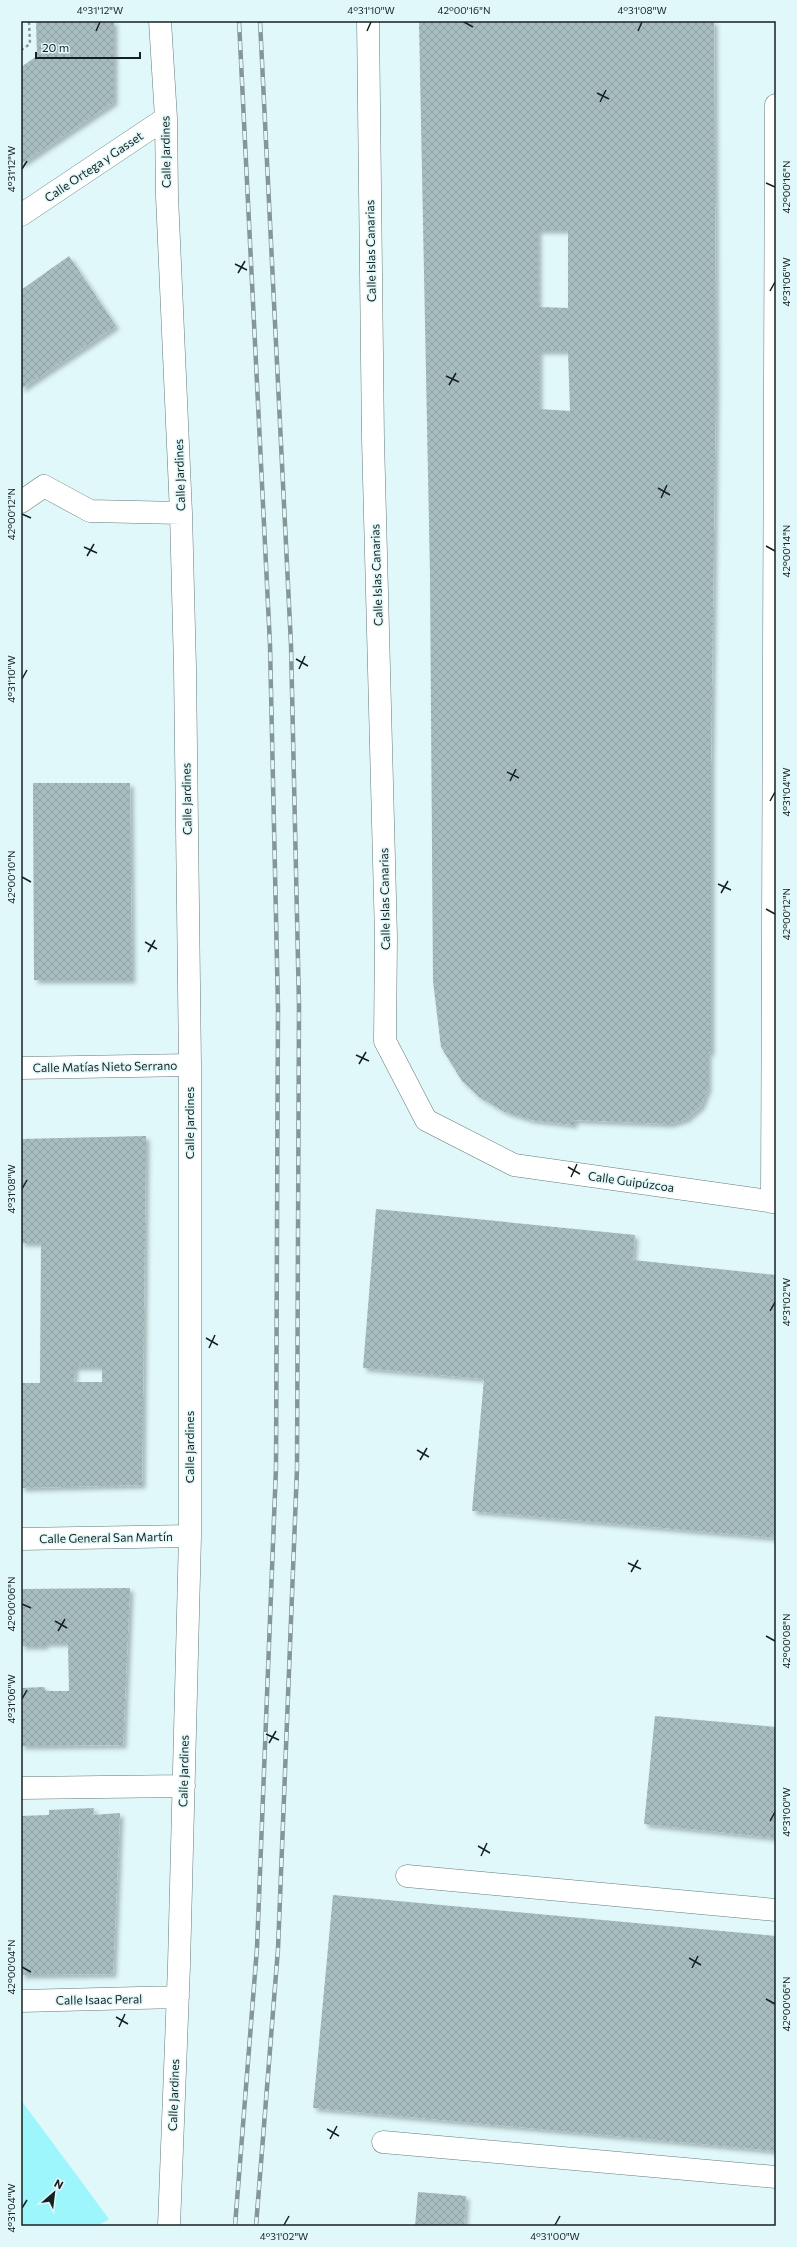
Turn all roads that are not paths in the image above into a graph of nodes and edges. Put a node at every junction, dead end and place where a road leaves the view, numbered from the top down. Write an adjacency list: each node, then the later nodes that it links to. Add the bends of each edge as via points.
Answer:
1 (160, 21): 4 (street, Calle Jardines)
2 (368, 21): 11 (street, Calle Islas Canarias, via 373,439 386,937 385,1041)
3 (776, 105): 8 (street)
4 (166, 118): 5 (street, Calle Ortega y Gasset); 7 (street, Calle Jardines)
5 (21, 215)
6 (21, 502): 7 (street, via 44,486 90,511)
7 (181, 512): 9 (street, Calle Jardines)
8 (774, 946): 12 (street)
9 (190, 1065): 10 (street, Calle Matías Nieto Serrano); 13 (street, Calle Jardines)
10 (21, 1068)
11 (426, 1120): 12 (street, Calle Guipúzcoa, via 514,1165)
12 (774, 1202)
13 (190, 1536): 14 (street, Calle General San Martín); 15 (street, Calle Jardines)
14 (21, 1540)
15 (184, 1786): 16 (street); 19 (street, Calle Jardines)
16 (21, 1788)
17 (407, 1876): 18 (street)
18 (776, 1910)
19 (178, 1997): 20 (street, Calle Isaac Peral); 23 (street, Calle Jardines)
20 (21, 2001)
21 (383, 2142): 22 (street)
22 (776, 2177)
23 (169, 2226)

